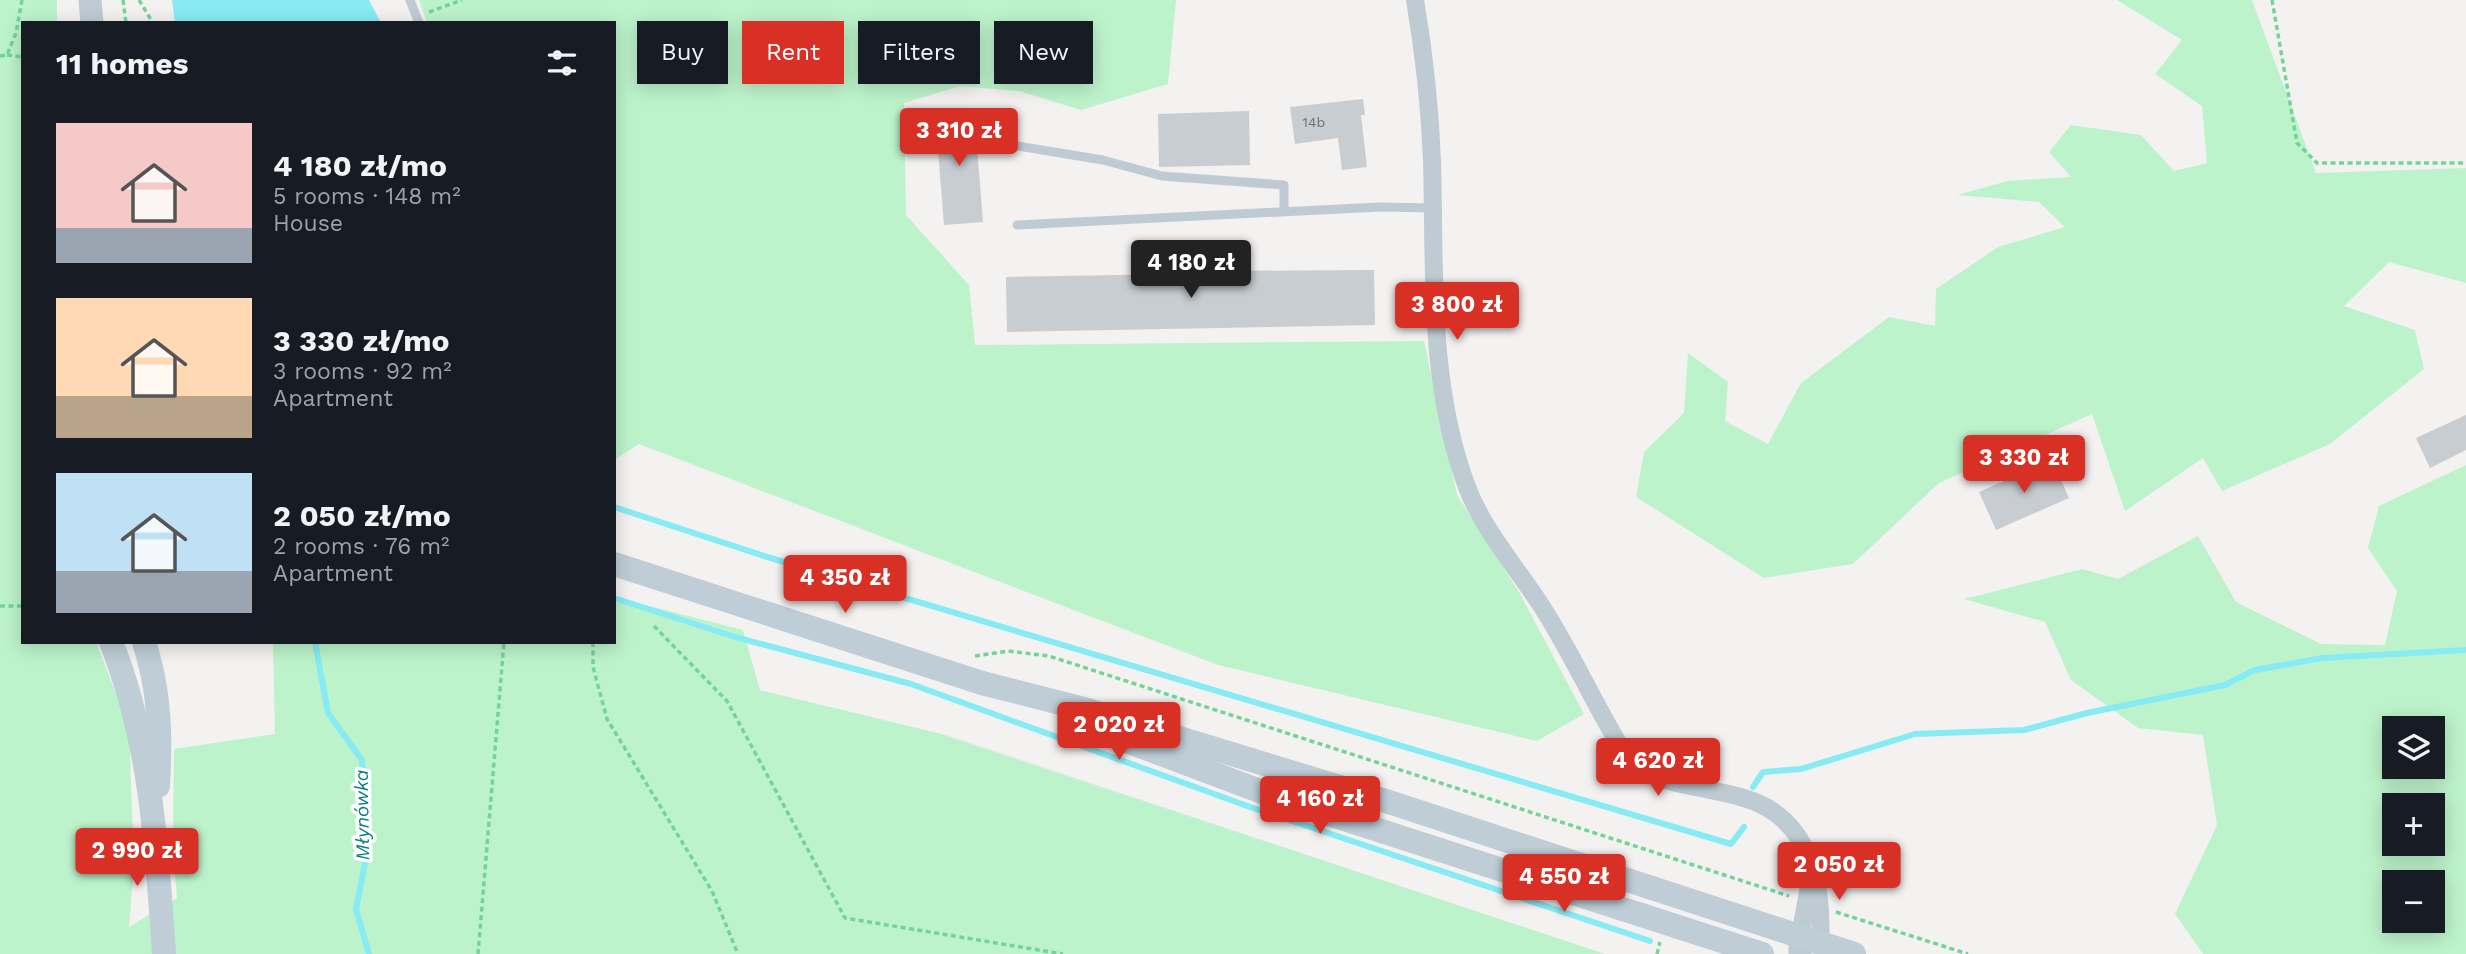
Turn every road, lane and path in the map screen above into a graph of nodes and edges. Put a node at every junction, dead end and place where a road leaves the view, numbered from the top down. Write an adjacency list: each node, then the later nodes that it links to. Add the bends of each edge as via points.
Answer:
1 (22, 0): 13 (path)
2 (90, 0): 10 (street)
3 (123, 0): 11 (path)
4 (139, 0): 12 (path)
5 (410, 0): 9 (lane)
6 (462, 0): 9 (path)
7 (1415, 0): 18 (street)
8 (2272, 0): 17 (path, via 2297,144 2317,163)
9 (418, 19)
10 (92, 21)
11 (126, 21)
12 (152, 21)
13 (6, 55): 14 (path); 15 (path)
14 (0, 56)
15 (21, 57)
16 (1011, 145): 19 (lane, via 1103,160 1162,176 1284,185)
17 (2466, 163)
18 (1433, 208): 19 (lane); 34 (street, via 1434,318 1456,452 1468,489 1632,762 1663,780 1759,803 1798,834 1819,890)
19 (1284, 211): 20 (lane)
20 (1017, 225)
21 (616, 565): 30 (main road)
22 (0, 606): 23 (path)
23 (21, 606)
24 (654, 626): 38 (path, via 727,701 845,918)
25 (111, 644): 31 (main road, via 136,716)
26 (145, 644): 31 (main road, via 160,713)
27 (504, 644): 36 (path)
28 (593, 644): 37 (path, via 593,667 607,719 712,891)
29 (970, 655): 32 (path, via 1008,651 1049,656)
30 (982, 683): 34 (main road, via 1084,709 1389,802); 39 (main road, via 1273,796)
31 (155, 820): 35 (main road)
32 (1799, 900)
33 (1827, 909): 41 (path)
34 (1810, 947): 40 (main road)
35 (164, 954)
36 (478, 954)
37 (738, 954)
38 (1063, 954)
39 (1762, 954)
40 (1854, 954)
41 (1968, 954)

